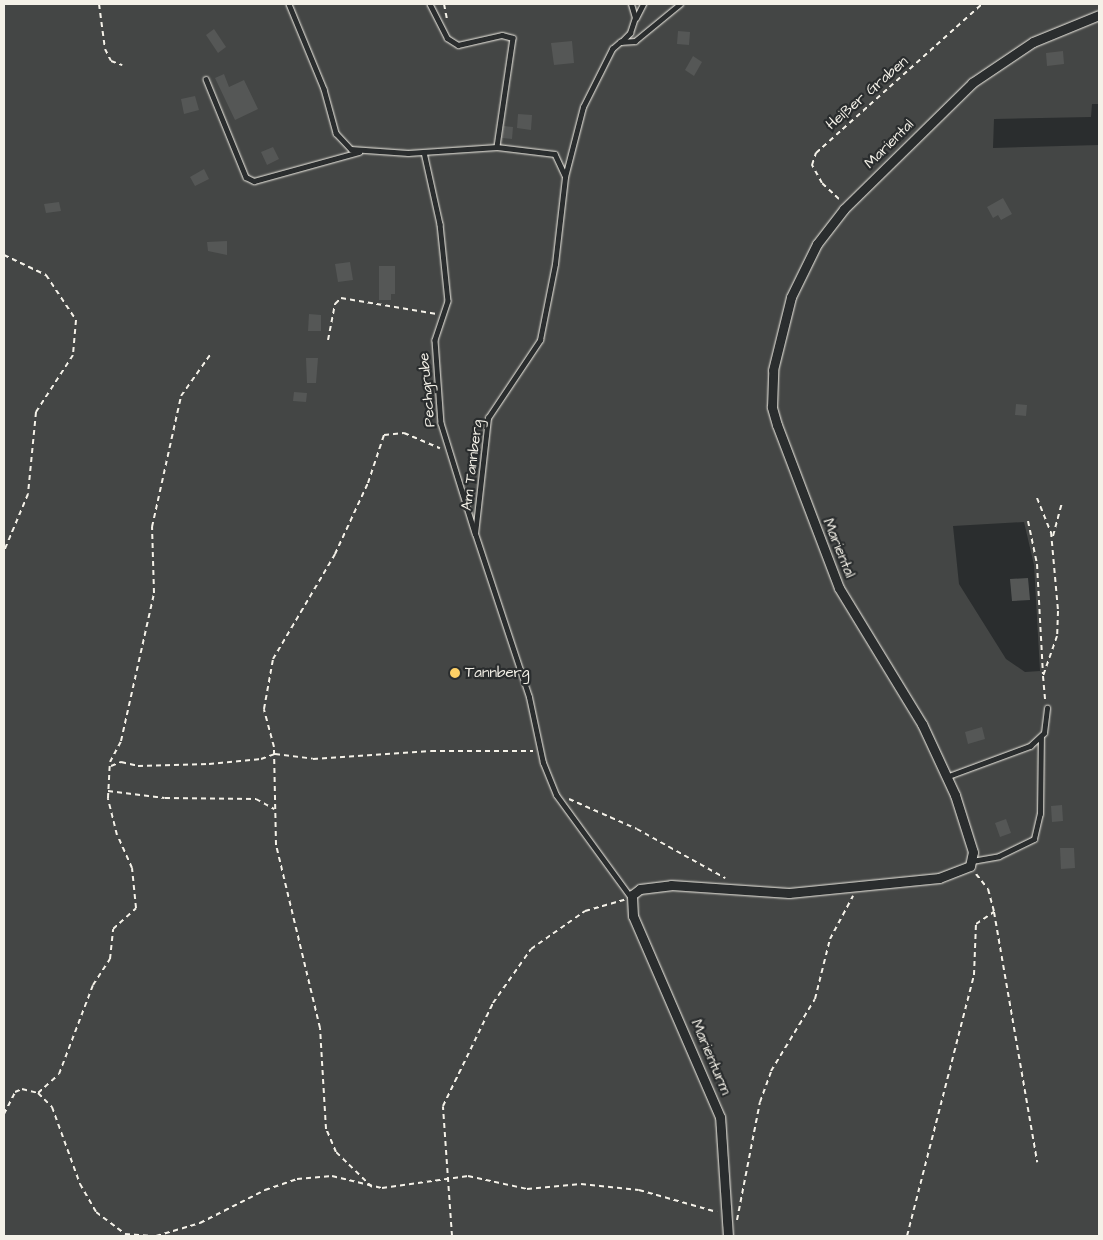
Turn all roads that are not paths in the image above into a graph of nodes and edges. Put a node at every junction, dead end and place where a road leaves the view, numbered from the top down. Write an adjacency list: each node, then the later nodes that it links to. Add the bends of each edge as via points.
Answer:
1 (289, 4): 11 (lane, via 321,81 336,133 342,142)
2 (430, 4): 10 (lane, via 447,38 458,45 502,35 513,38)
3 (632, 4): 7 (lane)
4 (643, 4): 7 (lane, Am Tannberg)
5 (680, 4): 8 (lane, via 635,41)
6 (1099, 15): 17 (street, Mariental, via 1033,42 972,82 847,206 817,244 791,297 778,342 772,407 840,588 922,724)
7 (635, 18): 8 (lane, Am Tannberg, via 630,33)
8 (620, 42): 13 (lane, Am Tannberg, via 612,49 583,107)
9 (206, 79): 11 (lane, via 246,176 254,181)
10 (497, 147): 12 (lane); 13 (lane, via 555,154)
11 (359, 152): 12 (lane)
12 (424, 152): 14 (lane, Pechgrube, via 440,224 448,301 435,340 441,423)
13 (565, 177): 14 (lane, Am Tannberg, via 555,264 540,340 488,418)
14 (475, 534): 19 (lane, Am Tannberg, via 529,697 540,751 554,790)
15 (1047, 708): 16 (lane)
16 (1041, 737): 17 (lane, via 1030,746); 18 (lane, via 1040,814 1034,839 999,856)
17 (946, 777): 18 (street, Mariental, via 969,833)
18 (971, 864): 19 (street, via 939,878 789,893 671,885 640,889)
19 (631, 898): 20 (street, Marienturm, via 633,916 720,1117)
20 (728, 1236)

